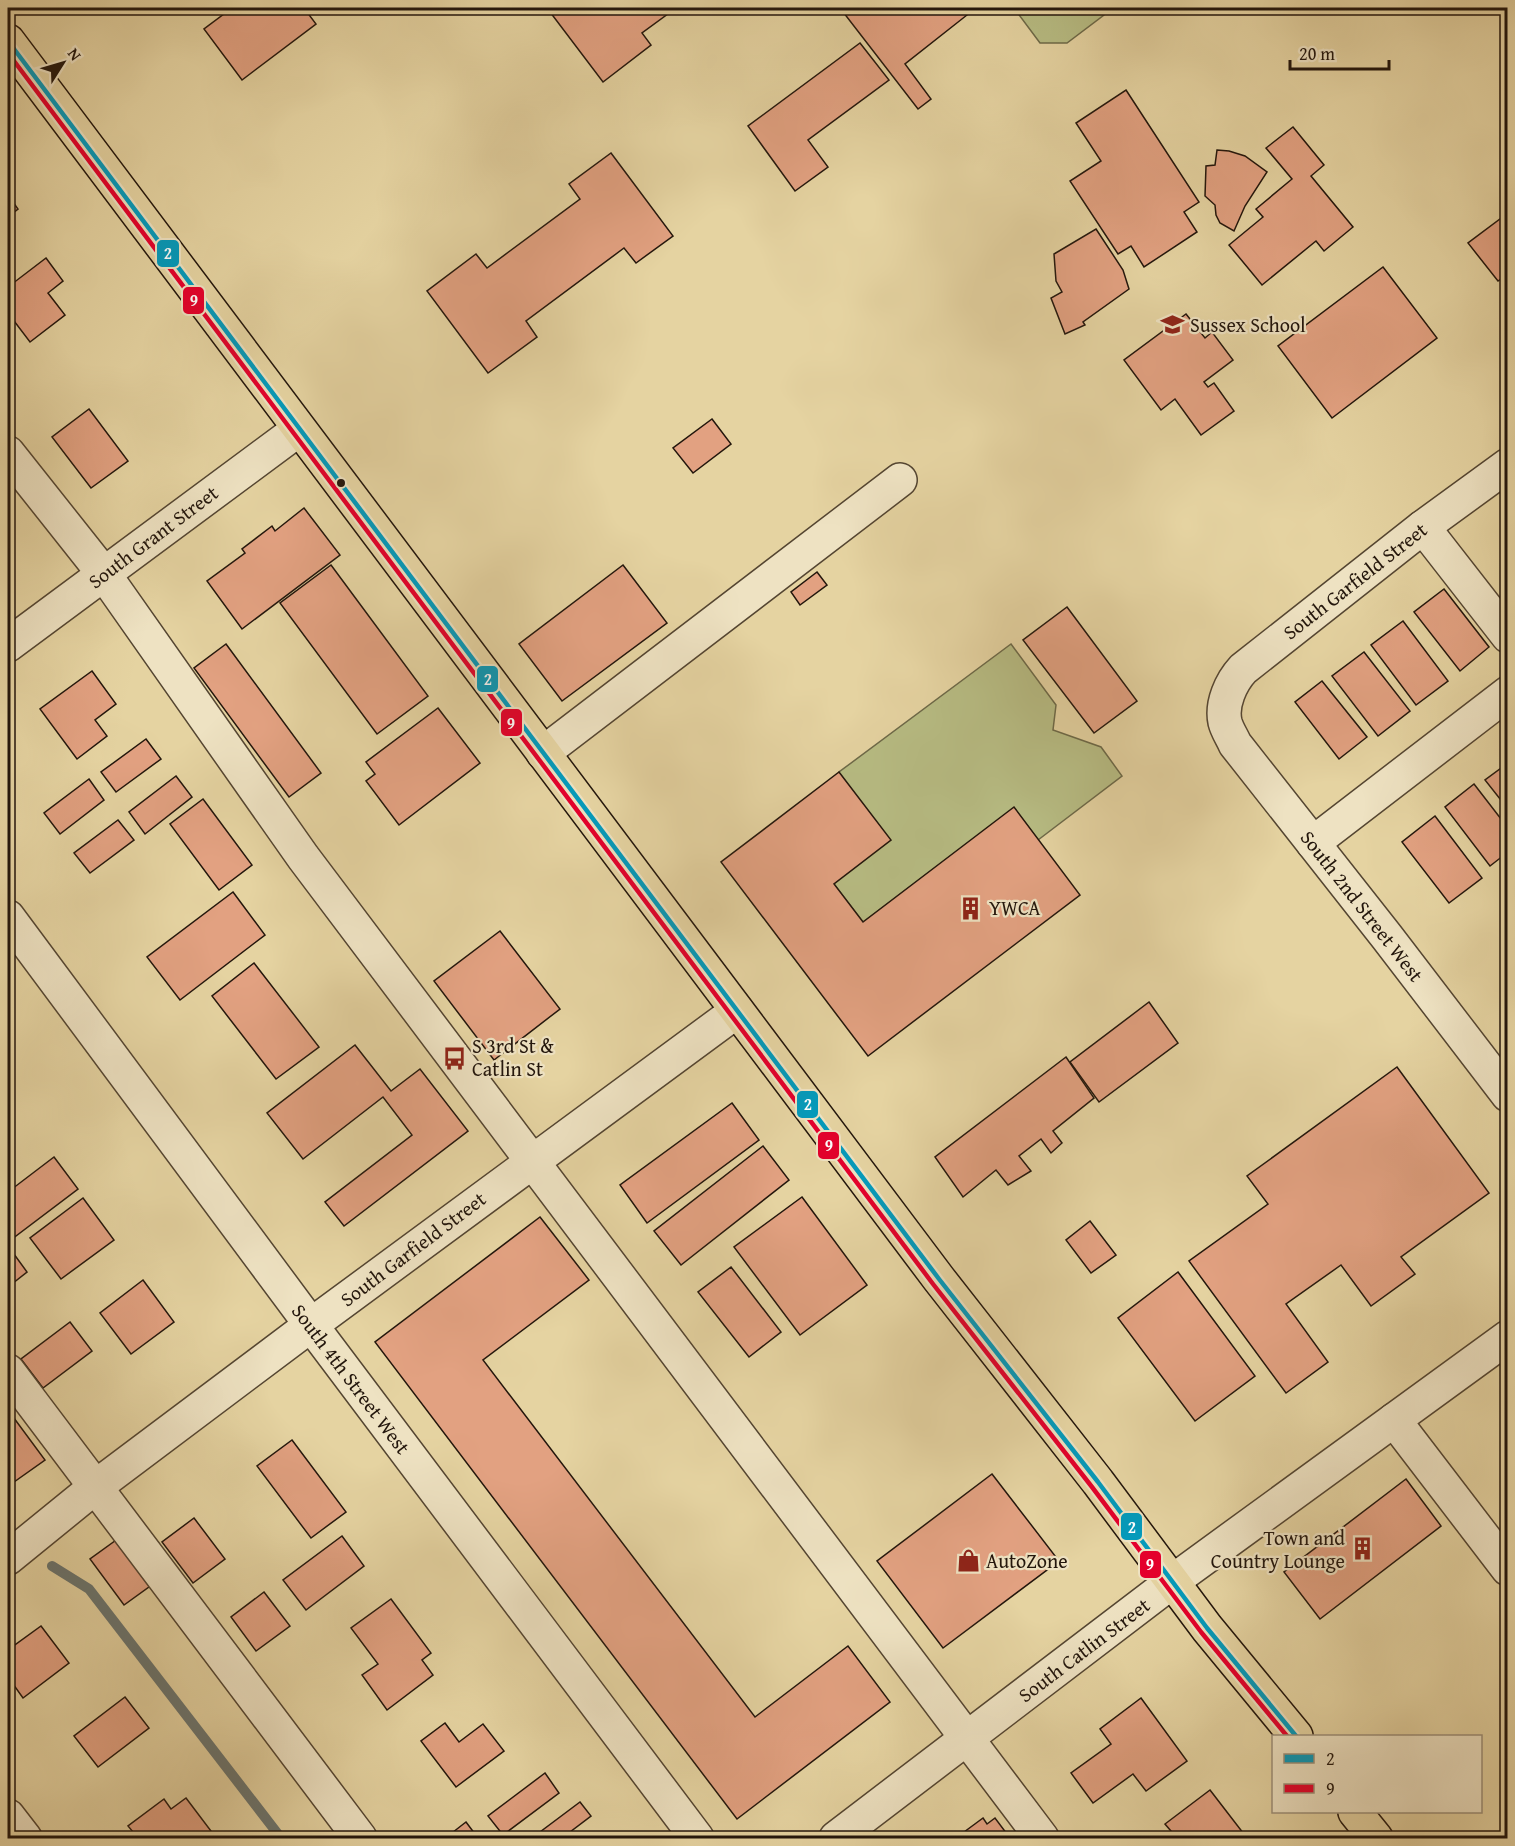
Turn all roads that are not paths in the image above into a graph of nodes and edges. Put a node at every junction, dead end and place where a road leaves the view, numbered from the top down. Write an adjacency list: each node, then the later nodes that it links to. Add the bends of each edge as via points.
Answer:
1 (8, 41): 2 (main road)
2 (298, 430): 7 (street, South Grant Street); 12 (main road)
3 (8, 453): 7 (street)
4 (1508, 465): 6 (street, South Garfield Street)
5 (900, 480): 12 (street)
6 (1423, 527): 8 (street); 11 (street, South Garfield Street, via 1243,669 1232,685)
7 (104, 574): 9 (street, South Grant Street); 17 (street, via 303,857)
8 (1508, 636)
9 (8, 645)
10 (1508, 693): 13 (street)
11 (1225, 714): 13 (street, South 2nd Street West, via 1235,744)
12 (543, 753): 15 (main road)
13 (1313, 843): 16 (street, South 2nd Street West)
14 (8, 917): 18 (street, South 4th Street West)
15 (737, 1011): 17 (street, South Garfield Street); 25 (main road)
16 (1508, 1095)
17 (531, 1161): 18 (street, South Garfield Street); 27 (street)
18 (310, 1325): 22 (street, South Garfield Street); 32 (street, South 4th Street West)
19 (1508, 1337): 21 (street, South Catlin Street)
20 (8, 1371): 22 (street)
21 (1394, 1420): 24 (street); 25 (street, South Catlin Street)
22 (94, 1488): 23 (street, South Garfield Street); 31 (street)
23 (8, 1558)
24 (1508, 1569)
25 (1173, 1581): 26 (main road); 27 (street, South Catlin Street)
26 (1294, 1735)
27 (967, 1739): 33 (street, South Catlin Street); 34 (street)
28 (1356, 1813): 35 (main road)
29 (8, 1816): 30 (street)
30 (25, 1839)
31 (360, 1839)
32 (697, 1839)
33 (836, 1839)
34 (1042, 1839)
35 (1376, 1839)

